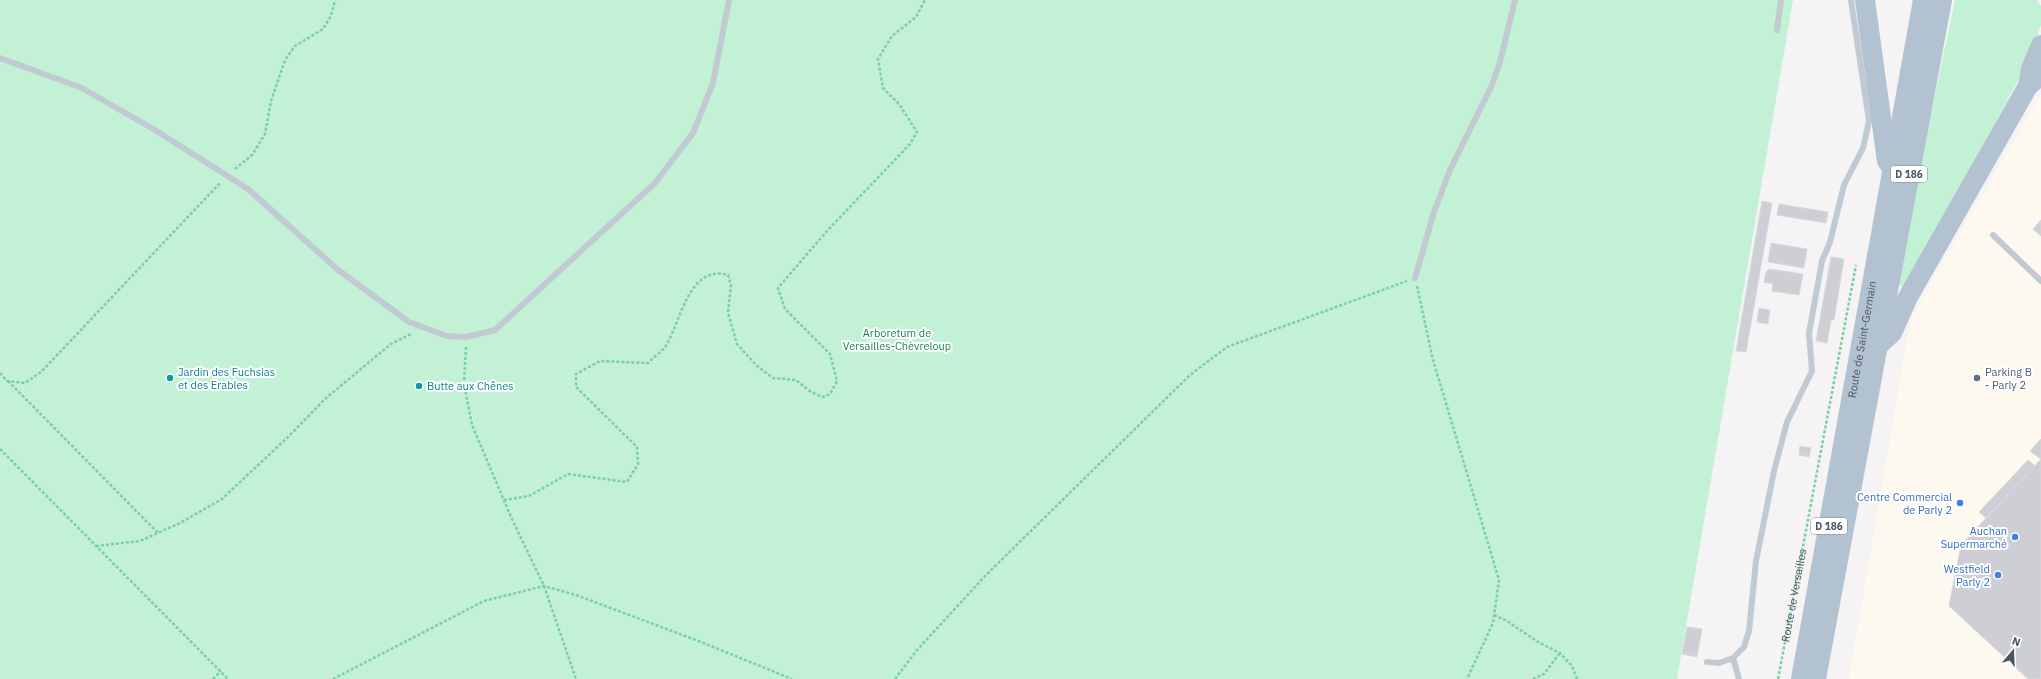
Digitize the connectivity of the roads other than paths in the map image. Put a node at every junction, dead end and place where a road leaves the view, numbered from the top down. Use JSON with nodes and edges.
{"nodes":[{"id":1,"x":729,"y":0,"type":"edge"},
{"id":2,"x":1515,"y":0,"type":"edge"},
{"id":3,"x":1781,"y":0,"type":"edge"},
{"id":4,"x":1852,"y":0,"type":"edge"},
{"id":5,"x":1865,"y":0,"type":"edge"},
{"id":6,"x":1924,"y":0,"type":"edge"},
{"id":7,"x":1942,"y":0,"type":"edge"},
{"id":8,"x":1777,"y":30,"type":"dead end"},
{"id":9,"x":2041,"y":45,"type":"edge"},
{"id":10,"x":0,"y":58,"type":"edge"},
{"id":11,"x":1869,"y":67,"type":"junction"},
{"id":12,"x":2034,"y":81,"type":"edge"},
{"id":13,"x":1894,"y":170,"type":"junction"},
{"id":14,"x":1993,"y":235,"type":"dead end"},
{"id":15,"x":1415,"y":278,"type":"road end"},
{"id":16,"x":2041,"y":281,"type":"edge"},
{"id":17,"x":1877,"y":348,"type":"junction"},
{"id":18,"x":1733,"y":658,"type":"junction"},
{"id":19,"x":1707,"y":662,"type":"dead end"},
{"id":20,"x":1739,"y":679,"type":"edge"},
{"id":21,"x":1801,"y":679,"type":"edge"},
{"id":22,"x":1816,"y":679,"type":"edge"}],
"edges":[{"from":1,"to":10,"type":"lane"},
{"from":2,"to":15,"type":"lane"},
{"from":3,"to":8,"type":"lane"},
{"from":4,"to":11,"type":"lane"},
{"from":5,"to":11,"type":"main road"},
{"from":6,"to":13,"type":"main road","name":"Route de Saint-Germain","number":"D 186"},
{"from":7,"to":17,"type":"main road","name":"Route de Saint-Germain","number":"D 186"},
{"from":9,"to":12,"type":"main road"},
{"from":11,"to":13,"type":"main road"},
{"from":11,"to":18,"type":"lane"},
{"from":12,"to":17,"type":"main road"},
{"from":13,"to":21,"type":"main road","name":"Route de Saint-Germain","number":"D 186"},
{"from":14,"to":16,"type":"lane"},
{"from":17,"to":22,"type":"main road","name":"Route de Saint-Germain","number":"D 186"},
{"from":18,"to":19,"type":"lane"},
{"from":18,"to":20,"type":"lane"}]}
